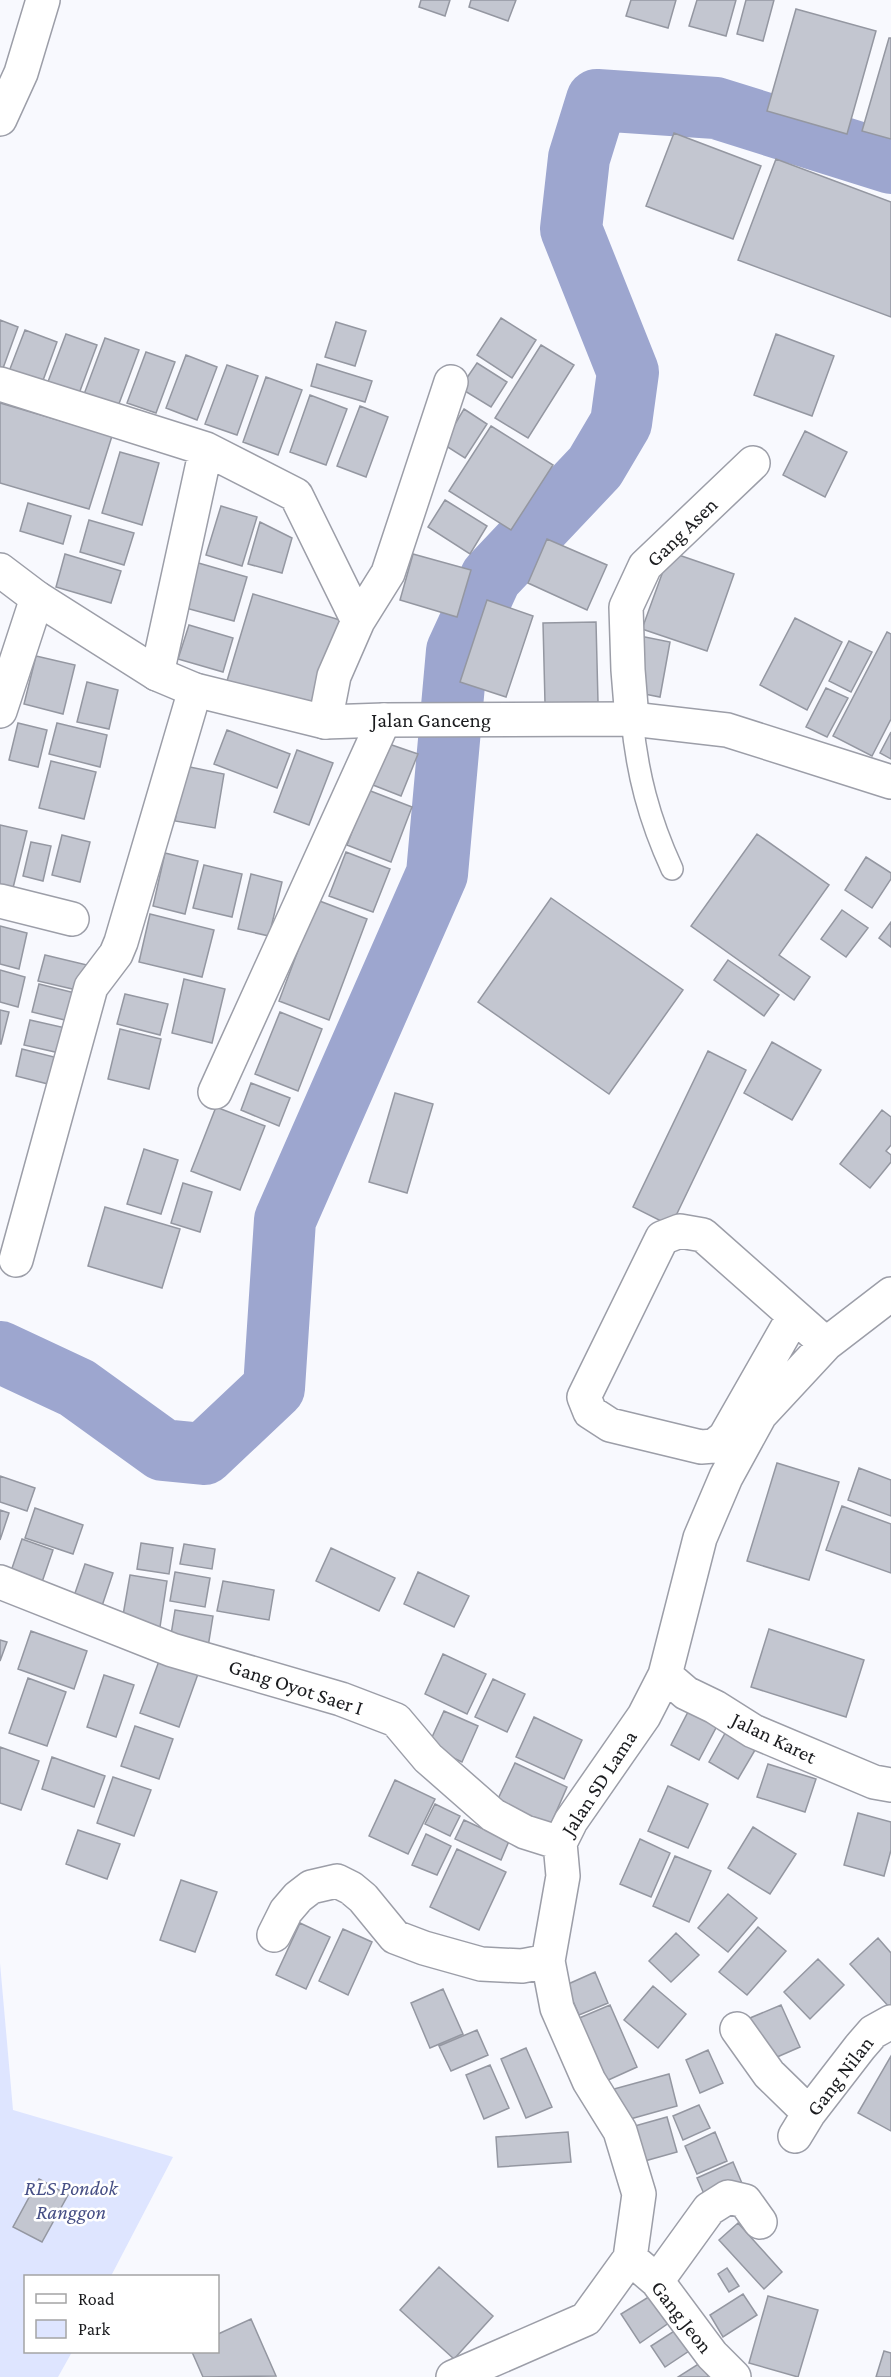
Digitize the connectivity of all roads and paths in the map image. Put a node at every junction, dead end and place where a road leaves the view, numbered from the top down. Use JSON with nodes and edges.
{"nodes":[{"id":1,"x":43,"y":0,"type":"edge"},
{"id":2,"x":11,"y":69,"type":"edge"},
{"id":3,"x":0,"y":118,"type":"edge"},
{"id":4,"x":451,"y":382,"type":"dead end"},
{"id":5,"x":0,"y":384,"type":"edge"},
{"id":6,"x":206,"y":449,"type":"junction"},
{"id":7,"x":753,"y":463,"type":"dead end"},
{"id":8,"x":0,"y":570,"type":"edge"},
{"id":9,"x":36,"y":598,"type":"junction"},
{"id":10,"x":358,"y":621,"type":"junction"},
{"id":11,"x":157,"y":674,"type":"junction"},
{"id":12,"x":195,"y":690,"type":"junction"},
{"id":13,"x":0,"y":711,"type":"edge"},
{"id":14,"x":632,"y":718,"type":"junction"},
{"id":15,"x":384,"y":720,"type":"junction"},
{"id":16,"x":325,"y":722,"type":"junction"},
{"id":17,"x":891,"y":782,"type":"edge"},
{"id":18,"x":672,"y":869,"type":"dead end"},
{"id":19,"x":0,"y":901,"type":"edge"},
{"id":20,"x":72,"y":919,"type":"dead end"},
{"id":21,"x":215,"y":1092,"type":"dead end"},
{"id":22,"x":16,"y":1260,"type":"dead end"},
{"id":23,"x":891,"y":1294,"type":"edge"},
{"id":24,"x":794,"y":1316,"type":"junction"},
{"id":25,"x":825,"y":1344,"type":"junction"},
{"id":26,"x":0,"y":1582,"type":"edge"},
{"id":27,"x":665,"y":1675,"type":"junction"},
{"id":28,"x":891,"y":1785,"type":"edge"},
{"id":29,"x":560,"y":1843,"type":"junction"},
{"id":30,"x":274,"y":1935,"type":"dead end"},
{"id":31,"x":548,"y":1961,"type":"junction"},
{"id":32,"x":891,"y":2022,"type":"edge"},
{"id":33,"x":737,"y":2029,"type":"dead end"},
{"id":34,"x":760,"y":2222,"type":"dead end"},
{"id":35,"x":630,"y":2258,"type":"junction"},
{"id":36,"x":657,"y":2282,"type":"junction"},
{"id":37,"x":453,"y":2377,"type":"edge"},
{"id":38,"x":734,"y":2377,"type":"edge"}],
"edges":[{"from":1,"to":2,"type":"street"},
{"from":2,"to":3,"type":"street"},
{"from":4,"to":10,"type":"street"},
{"from":5,"to":6,"type":"street"},
{"from":6,"to":10,"type":"street"},
{"from":6,"to":11,"type":"street"},
{"from":7,"to":14,"type":"street","name":"Gang Asen"},
{"from":8,"to":9,"type":"street","name":"Jalan Ganceng"},
{"from":9,"to":11,"type":"street","name":"Jalan Ganceng"},
{"from":9,"to":13,"type":"street"},
{"from":10,"to":16,"type":"street"},
{"from":11,"to":12,"type":"street","name":"Jalan Ganceng"},
{"from":12,"to":16,"type":"street","name":"Jalan Ganceng"},
{"from":12,"to":22,"type":"street"},
{"from":14,"to":15,"type":"street","name":"Jalan Ganceng"},
{"from":14,"to":17,"type":"street","name":"Jalan Ganceng"},
{"from":14,"to":18,"type":"lane"},
{"from":15,"to":16,"type":"street","name":"Jalan Ganceng"},
{"from":15,"to":21,"type":"street"},
{"from":19,"to":20,"type":"street"},
{"from":23,"to":25,"type":"street","name":"Jalan SD Lama"},
{"from":24,"to":24,"type":"street"},
{"from":24,"to":25,"type":"street"},
{"from":25,"to":27,"type":"street","name":"Jalan SD Lama"},
{"from":26,"to":29,"type":"street","name":"Gang Oyot Saer I"},
{"from":27,"to":28,"type":"street","name":"Jalan Karet"},
{"from":27,"to":29,"type":"street","name":"Jalan SD Lama"},
{"from":29,"to":31,"type":"street","name":"Jalan SD Lama"},
{"from":30,"to":31,"type":"street"},
{"from":31,"to":35,"type":"street","name":"Jalan SD Lama"},
{"from":32,"to":33,"type":"street","name":"Gang Nilan"},
{"from":34,"to":36,"type":"street"},
{"from":35,"to":36,"type":"street","name":"Gang Jeon"},
{"from":35,"to":37,"type":"street","name":"Jalan SD Lama"},
{"from":36,"to":38,"type":"street","name":"Gang Jeon"}]}
